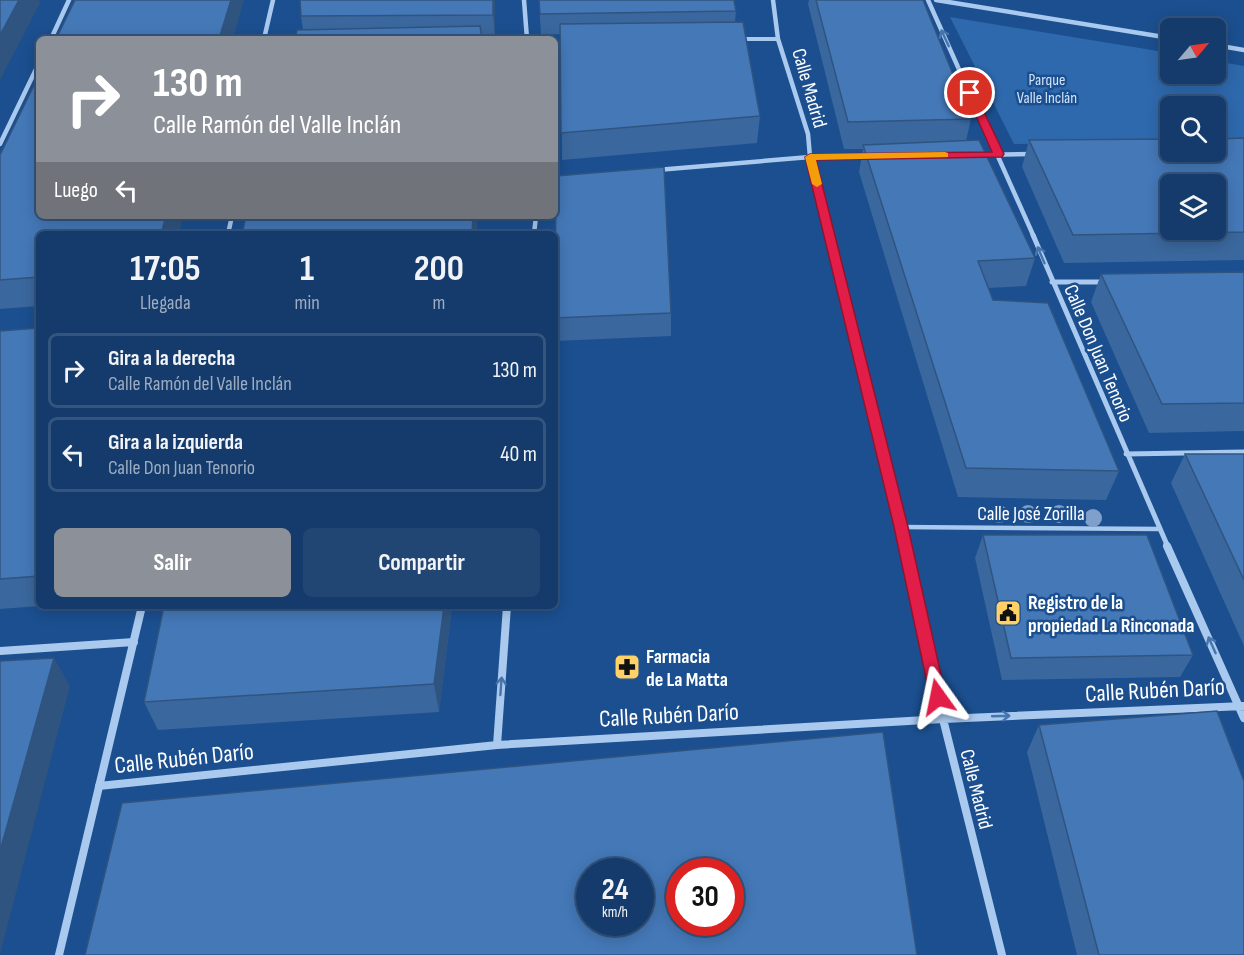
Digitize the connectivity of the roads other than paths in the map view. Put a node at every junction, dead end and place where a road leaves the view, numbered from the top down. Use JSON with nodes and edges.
{"nodes":[{"id":1,"x":69,"y":0,"type":"edge"},
{"id":2,"x":273,"y":0,"type":"edge"},
{"id":3,"x":524,"y":0,"type":"edge"},
{"id":4,"x":773,"y":0,"type":"edge"},
{"id":5,"x":928,"y":0,"type":"edge"},
{"id":6,"x":936,"y":0,"type":"edge"},
{"id":7,"x":52,"y":36,"type":"edge"},
{"id":8,"x":265,"y":36,"type":"edge"},
{"id":9,"x":527,"y":36,"type":"edge"},
{"id":10,"x":1160,"y":36,"type":"edge"},
{"id":11,"x":738,"y":39,"type":"edge"},
{"id":12,"x":778,"y":39,"type":"junction"},
{"id":13,"x":1226,"y":47,"type":"edge"},
{"id":14,"x":1244,"y":50,"type":"edge"},
{"id":15,"x":36,"y":69,"type":"edge"},
{"id":16,"x":0,"y":144,"type":"edge"},
{"id":17,"x":999,"y":154,"type":"junction"},
{"id":18,"x":1044,"y":154,"type":"edge"},
{"id":19,"x":975,"y":155,"type":"edge"},
{"id":20,"x":870,"y":156,"type":"edge"},
{"id":21,"x":810,"y":157,"type":"junction"},
{"id":22,"x":649,"y":171,"type":"edge"},
{"id":23,"x":1052,"y":282,"type":"junction"},
{"id":24,"x":1114,"y":282,"type":"edge"},
{"id":25,"x":1244,"y":452,"type":"edge"},
{"id":26,"x":1126,"y":454,"type":"junction"},
{"id":27,"x":901,"y":527,"type":"junction"},
{"id":28,"x":1160,"y":529,"type":"junction"},
{"id":29,"x":141,"y":609,"type":"edge"},
{"id":30,"x":507,"y":609,"type":"edge"},
{"id":31,"x":134,"y":642,"type":"junction"},
{"id":32,"x":0,"y":651,"type":"edge"},
{"id":33,"x":1241,"y":706,"type":"edge"},
{"id":34,"x":943,"y":718,"type":"junction"},
{"id":35,"x":1244,"y":718,"type":"edge"},
{"id":36,"x":497,"y":745,"type":"junction"},
{"id":37,"x":99,"y":786,"type":"junction"},
{"id":38,"x":59,"y":955,"type":"edge"},
{"id":39,"x":1002,"y":955,"type":"edge"}],
"edges":[{"from":1,"to":7,"type":"street"},
{"from":2,"to":8,"type":"street"},
{"from":3,"to":9,"type":"street"},
{"from":4,"to":12,"type":"street","name":"Calle Madrid"},
{"from":17,"to":5,"type":"street","name":"Calle Don Juan Tenorio","one_way":true},
{"from":6,"to":10,"type":"street"},
{"from":11,"to":12,"type":"street"},
{"from":12,"to":21,"type":"street","name":"Calle Madrid"},
{"from":13,"to":14,"type":"street"},
{"from":15,"to":16,"type":"street"},
{"from":17,"to":18,"type":"street"},
{"from":17,"to":19,"type":"street"},
{"from":23,"to":17,"type":"street","name":"Calle Don Juan Tenorio","one_way":true},
{"from":20,"to":21,"type":"street"},
{"from":21,"to":22,"type":"street"},
{"from":21,"to":27,"type":"street","name":"Calle Madrid"},
{"from":23,"to":24,"type":"street"},
{"from":23,"to":26,"type":"street","name":"Calle Don Juan Tenorio"},
{"from":25,"to":26,"type":"street"},
{"from":26,"to":28,"type":"street","name":"Calle Don Juan Tenorio"},
{"from":27,"to":28,"type":"street","name":"Calle José Zorilla"},
{"from":27,"to":34,"type":"street","name":"Calle Madrid"},
{"from":33,"to":28,"type":"street","name":"Calle Don Juan Tenorio","one_way":true},
{"from":29,"to":31,"type":"street"},
{"from":36,"to":30,"type":"street","one_way":true},
{"from":31,"to":32,"type":"street"},
{"from":31,"to":37,"type":"street"},
{"from":34,"to":33,"type":"street","name":"Calle Rubén Darío","one_way":true},
{"from":33,"to":35,"type":"street","name":"Calle Don Juan Tenorio"},
{"from":34,"to":36,"type":"street","name":"Calle Rubén Darío"},
{"from":34,"to":39,"type":"street","name":"Calle Madrid"},
{"from":36,"to":37,"type":"street","name":"Calle Rubén Darío"},
{"from":37,"to":38,"type":"street"}]}
